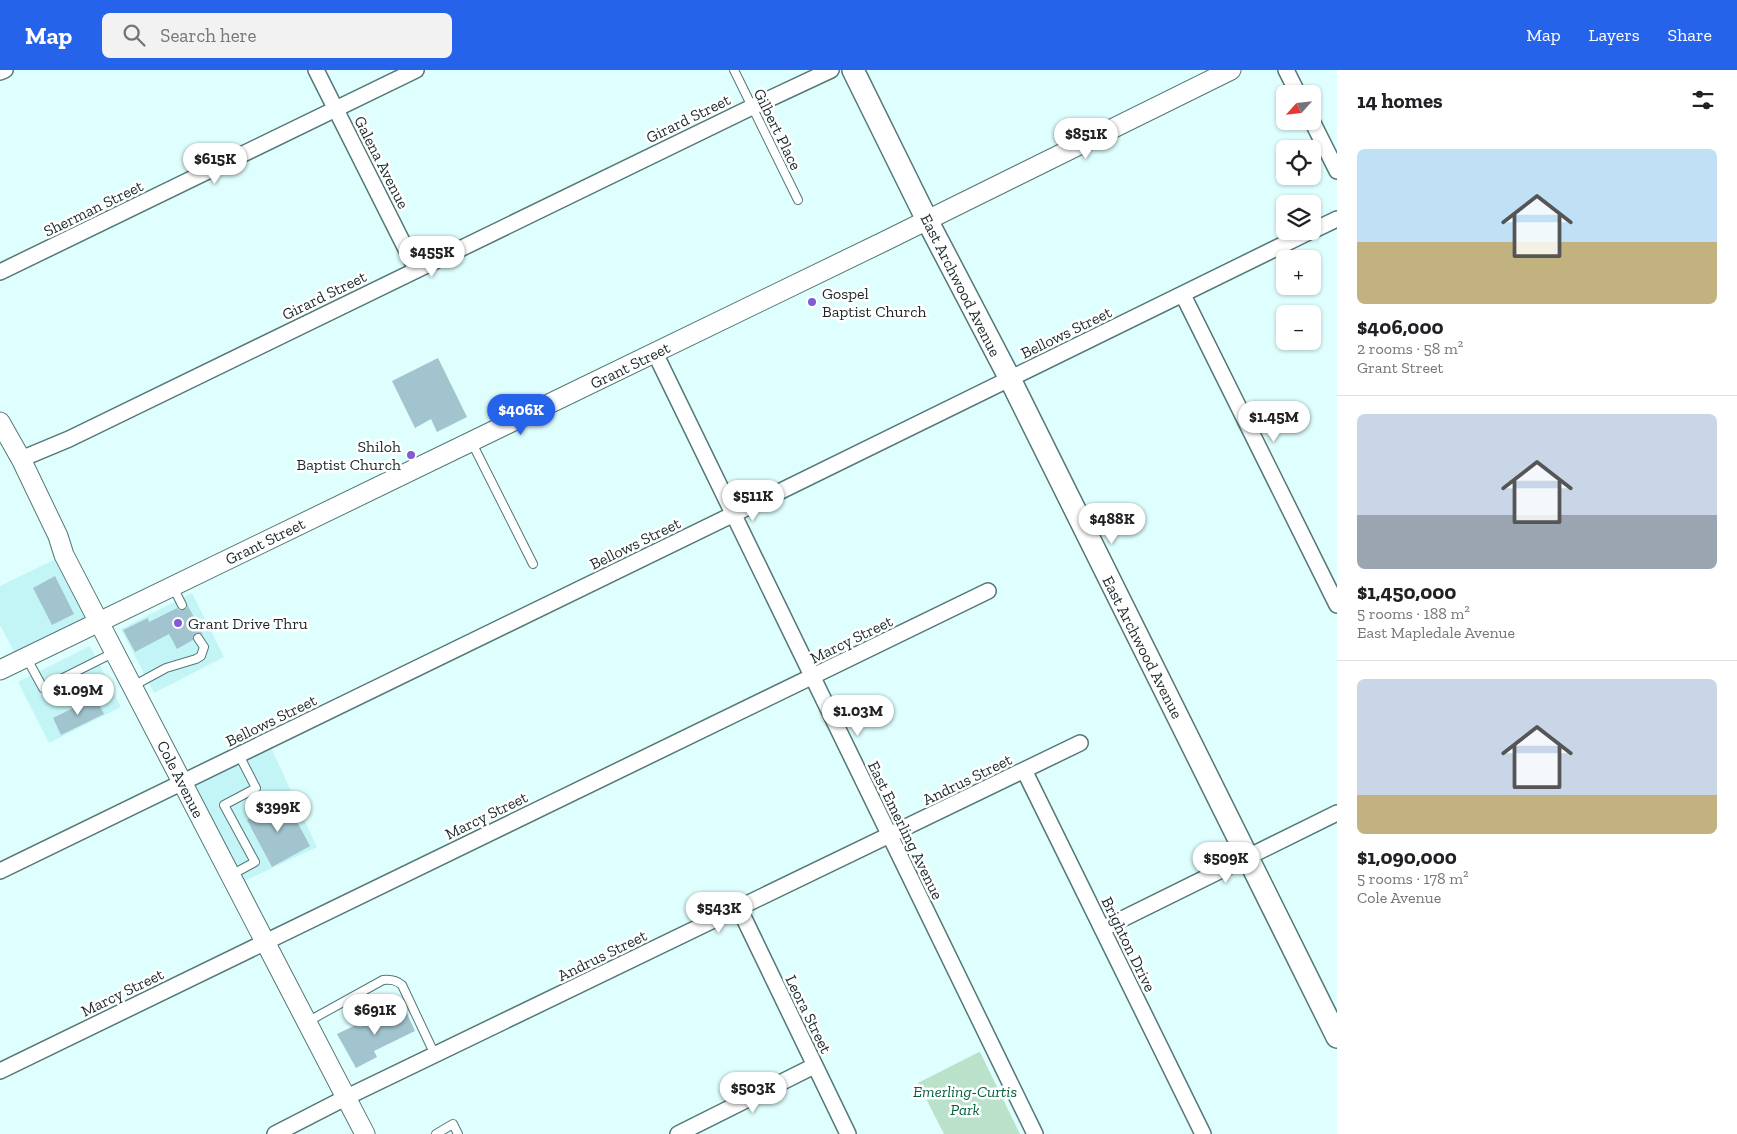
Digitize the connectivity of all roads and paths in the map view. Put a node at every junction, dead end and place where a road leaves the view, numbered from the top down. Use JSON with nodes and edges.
{"nodes":[{"id":1,"x":5,"y":70,"type":"edge"},
{"id":2,"x":316,"y":70,"type":"edge"},
{"id":3,"x":416,"y":70,"type":"edge"},
{"id":4,"x":734,"y":70,"type":"edge"},
{"id":5,"x":831,"y":70,"type":"edge"},
{"id":6,"x":853,"y":70,"type":"edge"},
{"id":7,"x":1231,"y":70,"type":"edge"},
{"id":8,"x":1286,"y":70,"type":"edge"},
{"id":9,"x":0,"y":72,"type":"edge"},
{"id":10,"x":1294,"y":85,"type":"edge"},
{"id":11,"x":752,"y":107,"type":"junction"},
{"id":12,"x":336,"y":109,"type":"junction"},
{"id":13,"x":1316,"y":130,"type":"edge"},
{"id":14,"x":1337,"y":171,"type":"edge"},
{"id":15,"x":798,"y":200,"type":"dead end"},
{"id":16,"x":1337,"y":218,"type":"edge"},
{"id":17,"x":927,"y":220,"type":"junction"},
{"id":18,"x":1321,"y":226,"type":"edge"},
{"id":19,"x":1294,"y":240,"type":"edge"},
{"id":20,"x":416,"y":269,"type":"junction"},
{"id":21,"x":0,"y":272,"type":"edge"},
{"id":22,"x":1183,"y":295,"type":"junction"},
{"id":23,"x":654,"y":352,"type":"junction"},
{"id":24,"x":1010,"y":379,"type":"junction"},
{"id":25,"x":0,"y":422,"type":"edge"},
{"id":26,"x":471,"y":442,"type":"junction"},
{"id":27,"x":21,"y":460,"type":"junction"},
{"id":28,"x":734,"y":514,"type":"junction"},
{"id":29,"x":533,"y":564,"type":"dead end"},
{"id":30,"x":172,"y":586,"type":"junction"},
{"id":31,"x":988,"y":591,"type":"dead end"},
{"id":32,"x":182,"y":605,"type":"dead end"},
{"id":33,"x":1337,"y":605,"type":"edge"},
{"id":34,"x":99,"y":622,"type":"junction"},
{"id":35,"x":198,"y":638,"type":"dead end"},
{"id":36,"x":115,"y":652,"type":"junction"},
{"id":37,"x":26,"y":657,"type":"junction"},
{"id":38,"x":0,"y":670,"type":"edge"},
{"id":39,"x":812,"y":677,"type":"junction"},
{"id":40,"x":133,"y":686,"type":"junction"},
{"id":41,"x":1080,"y":743,"type":"dead end"},
{"id":42,"x":239,"y":755,"type":"junction"},
{"id":43,"x":1024,"y":770,"type":"junction"},
{"id":44,"x":181,"y":782,"type":"junction"},
{"id":45,"x":1337,"y":813,"type":"edge"},
{"id":46,"x":889,"y":836,"type":"junction"},
{"id":47,"x":1248,"y":857,"type":"junction"},
{"id":48,"x":0,"y":871,"type":"edge"},
{"id":49,"x":231,"y":875,"type":"junction"},
{"id":50,"x":739,"y":908,"type":"junction"},
{"id":51,"x":1102,"y":929,"type":"junction"},
{"id":52,"x":265,"y":941,"type":"junction"},
{"id":53,"x":307,"y":1022,"type":"junction"},
{"id":54,"x":1337,"y":1037,"type":"edge"},
{"id":55,"x":434,"y":1055,"type":"junction"},
{"id":56,"x":814,"y":1066,"type":"junction"},
{"id":57,"x":0,"y":1071,"type":"edge"},
{"id":58,"x":345,"y":1098,"type":"junction"},
{"id":59,"x":275,"y":1134,"type":"edge"},
{"id":60,"x":364,"y":1134,"type":"edge"},
{"id":61,"x":436,"y":1134,"type":"edge"},
{"id":62,"x":458,"y":1134,"type":"edge"},
{"id":63,"x":678,"y":1134,"type":"edge"},
{"id":64,"x":848,"y":1134,"type":"edge"},
{"id":65,"x":1035,"y":1134,"type":"edge"},
{"id":66,"x":1203,"y":1134,"type":"edge"}],
"edges":[{"from":1,"to":9,"type":"street"},
{"from":2,"to":12,"type":"street","name":"Galena Avenue"},
{"from":3,"to":12,"type":"street","name":"Sherman Street"},
{"from":4,"to":11,"type":"lane","name":"Gilbert Place"},
{"from":5,"to":11,"type":"street","name":"Girard Street"},
{"from":6,"to":17,"type":"main road","name":"East Archwood Avenue"},
{"from":7,"to":17,"type":"street","name":"Grant Street"},
{"from":8,"to":10,"type":"street"},
{"from":11,"to":15,"type":"lane","name":"Gilbert Place"},
{"from":11,"to":20,"type":"street","name":"Girard Street"},
{"from":12,"to":20,"type":"street","name":"Galena Avenue"},
{"from":12,"to":21,"type":"street","name":"Sherman Street"},
{"from":13,"to":14,"type":"street"},
{"from":16,"to":18,"type":"street","name":"Bellows Street"},
{"from":17,"to":23,"type":"street","name":"Grant Street"},
{"from":17,"to":24,"type":"main road","name":"East Archwood Avenue"},
{"from":19,"to":22,"type":"street","name":"Bellows Street"},
{"from":20,"to":27,"type":"street","name":"Girard Street"},
{"from":22,"to":24,"type":"street","name":"Bellows Street"},
{"from":22,"to":33,"type":"street"},
{"from":23,"to":26,"type":"street","name":"Grant Street"},
{"from":23,"to":28,"type":"street","name":"East Emerling Avenue"},
{"from":24,"to":28,"type":"street","name":"Bellows Street"},
{"from":24,"to":47,"type":"main road","name":"East Archwood Avenue"},
{"from":25,"to":27,"type":"street","name":"Cole Avenue"},
{"from":26,"to":29,"type":"lane"},
{"from":26,"to":30,"type":"street","name":"Grant Street"},
{"from":27,"to":34,"type":"street","name":"Cole Avenue"},
{"from":28,"to":39,"type":"street","name":"East Emerling Avenue"},
{"from":28,"to":42,"type":"street","name":"Bellows Street"},
{"from":30,"to":32,"type":"lane"},
{"from":30,"to":34,"type":"street","name":"Grant Street"},
{"from":31,"to":39,"type":"street","name":"Marcy Street"},
{"from":34,"to":36,"type":"street","name":"Cole Avenue"},
{"from":34,"to":37,"type":"street","name":"Grant Street"},
{"from":35,"to":40,"type":"lane"},
{"from":36,"to":37,"type":"lane"},
{"from":36,"to":40,"type":"street","name":"Cole Avenue"},
{"from":37,"to":38,"type":"street","name":"Grant Street"},
{"from":39,"to":46,"type":"street","name":"East Emerling Avenue"},
{"from":39,"to":52,"type":"street","name":"Marcy Street"},
{"from":40,"to":44,"type":"street","name":"Cole Avenue"},
{"from":41,"to":43,"type":"street","name":"Andrus Street"},
{"from":42,"to":44,"type":"street","name":"Bellows Street"},
{"from":42,"to":49,"type":"lane"},
{"from":43,"to":46,"type":"street","name":"Andrus Street"},
{"from":43,"to":51,"type":"street","name":"Brighton Drive"},
{"from":44,"to":48,"type":"street","name":"Bellows Street"},
{"from":44,"to":49,"type":"street","name":"Cole Avenue"},
{"from":45,"to":47,"type":"street"},
{"from":46,"to":50,"type":"street","name":"Andrus Street"},
{"from":46,"to":65,"type":"street","name":"East Emerling Avenue"},
{"from":47,"to":51,"type":"street"},
{"from":47,"to":54,"type":"main road","name":"East Archwood Avenue"},
{"from":49,"to":52,"type":"street","name":"Cole Avenue"},
{"from":50,"to":55,"type":"street","name":"Andrus Street"},
{"from":50,"to":56,"type":"street","name":"Leora Street"},
{"from":51,"to":66,"type":"street","name":"Brighton Drive"},
{"from":52,"to":53,"type":"street","name":"Cole Avenue"},
{"from":52,"to":57,"type":"street","name":"Marcy Street"},
{"from":53,"to":55,"type":"lane"},
{"from":53,"to":58,"type":"street","name":"Cole Avenue"},
{"from":55,"to":58,"type":"street","name":"Andrus Street"},
{"from":56,"to":63,"type":"street"},
{"from":56,"to":64,"type":"street","name":"Leora Street"},
{"from":58,"to":59,"type":"street","name":"Andrus Street"},
{"from":58,"to":60,"type":"street","name":"Cole Avenue"},
{"from":61,"to":62,"type":"lane"}]}
